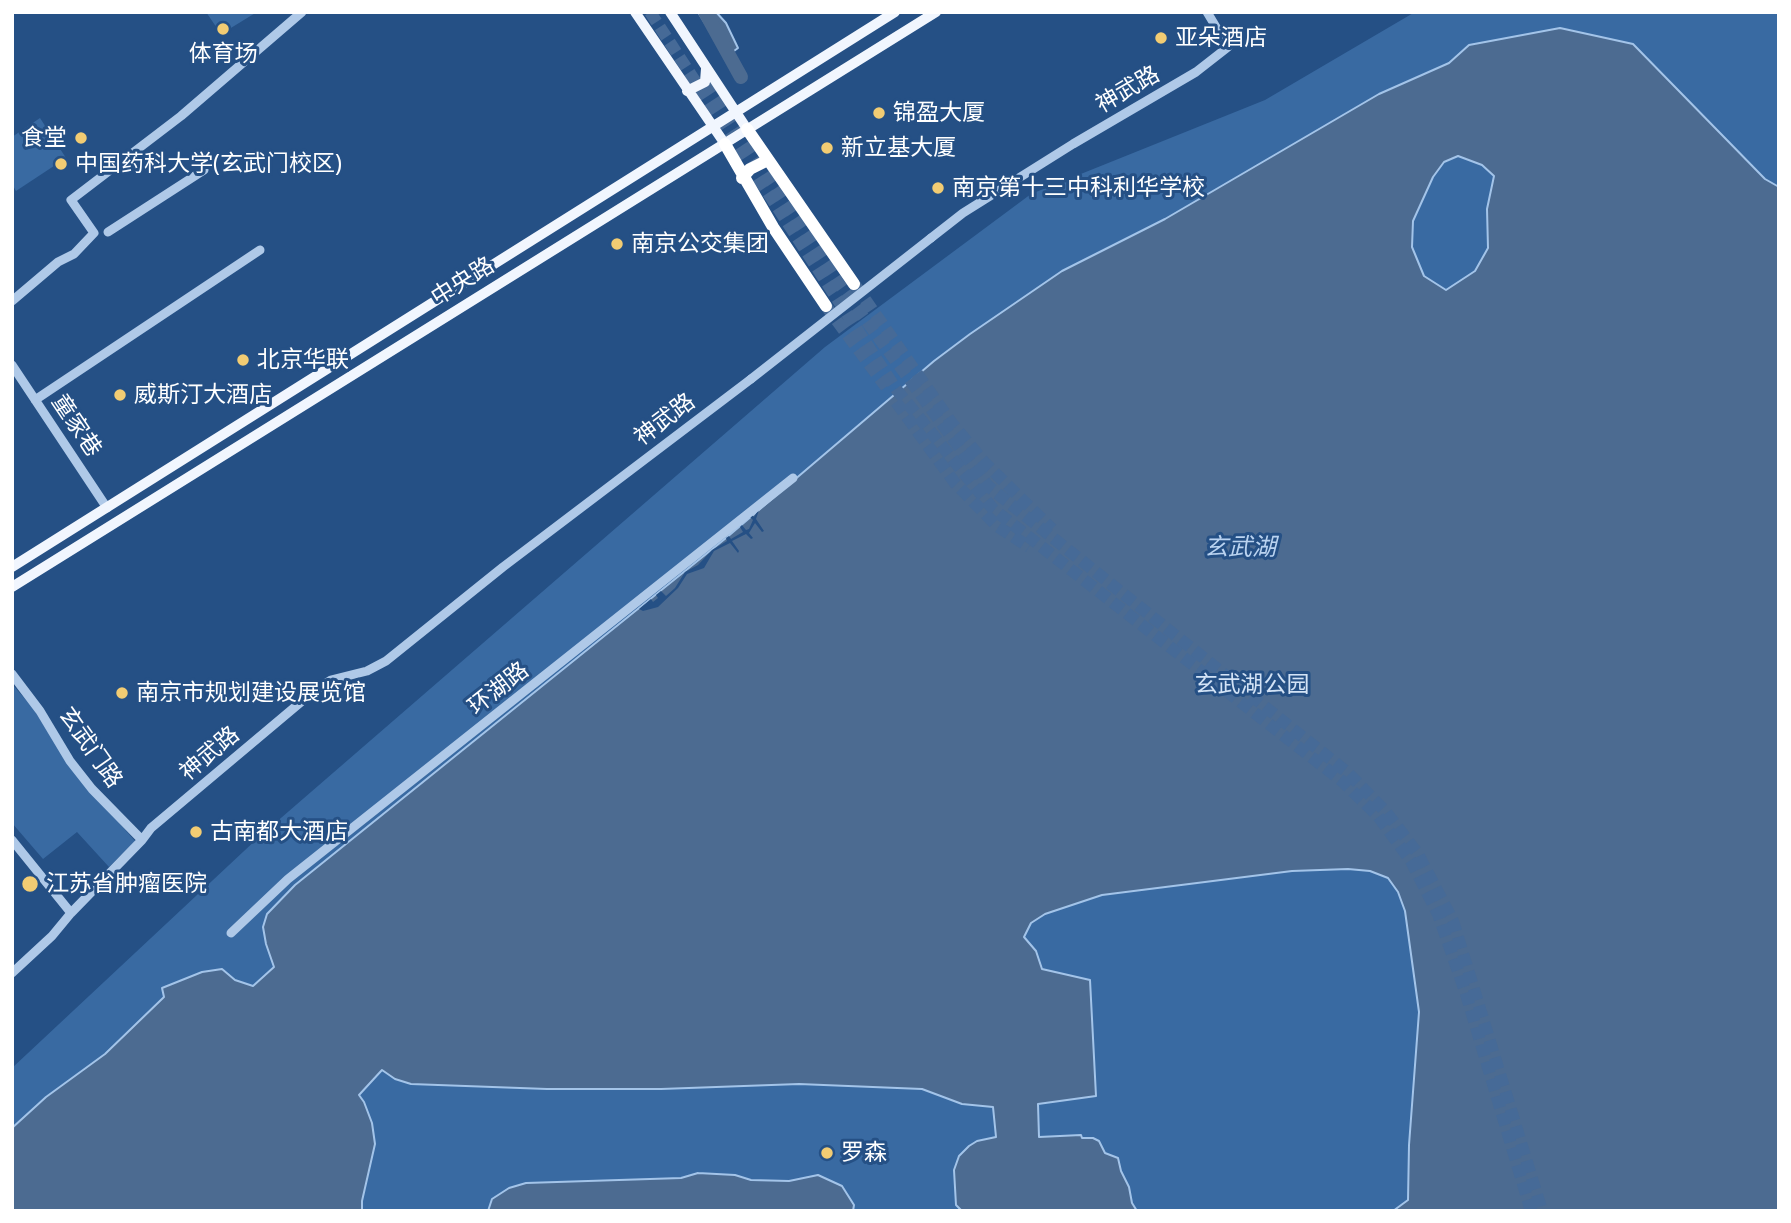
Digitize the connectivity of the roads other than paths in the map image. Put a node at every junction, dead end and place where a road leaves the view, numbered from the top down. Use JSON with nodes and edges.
{"nodes":[{"id":1,"x":302,"y":12,"type":"edge"},
{"id":2,"x":635,"y":12,"type":"edge"},
{"id":3,"x":670,"y":12,"type":"edge"},
{"id":4,"x":895,"y":12,"type":"edge"},
{"id":5,"x":936,"y":12,"type":"edge"},
{"id":6,"x":1207,"y":12,"type":"edge"},
{"id":7,"x":706,"y":69,"type":"junction"},
{"id":8,"x":687,"y":91,"type":"junction"},
{"id":9,"x":735,"y":111,"type":"junction"},
{"id":10,"x":713,"y":127,"type":"junction"},
{"id":11,"x":747,"y":129,"type":"junction"},
{"id":12,"x":725,"y":144,"type":"junction"},
{"id":13,"x":768,"y":160,"type":"junction"},
{"id":14,"x":204,"y":170,"type":"dead end"},
{"id":15,"x":743,"y":178,"type":"junction"},
{"id":16,"x":108,"y":232,"type":"dead end"},
{"id":17,"x":260,"y":250,"type":"dead end"},
{"id":18,"x":854,"y":284,"type":"tunnel mouth"},
{"id":19,"x":12,"y":300,"type":"edge"},
{"id":20,"x":826,"y":306,"type":"tunnel mouth"},
{"id":21,"x":12,"y":365,"type":"edge"},
{"id":22,"x":35,"y":400,"type":"junction"},
{"id":23,"x":793,"y":478,"type":"dead end"},
{"id":24,"x":107,"y":508,"type":"junction"},
{"id":25,"x":12,"y":567,"type":"edge"},
{"id":26,"x":12,"y":587,"type":"edge"},
{"id":27,"x":12,"y":674,"type":"edge"},
{"id":28,"x":12,"y":840,"type":"edge"},
{"id":29,"x":142,"y":841,"type":"junction"},
{"id":30,"x":71,"y":914,"type":"junction"},
{"id":31,"x":231,"y":933,"type":"dead end"},
{"id":32,"x":12,"y":972,"type":"edge"}],
"edges":[{"from":1,"to":19,"type":"street"},
{"from":2,"to":8,"type":"main road"},
{"from":3,"to":7,"type":"main road"},
{"from":4,"to":9,"type":"main road","name":"中央路"},
{"from":5,"to":11,"type":"main road","name":"中央路"},
{"from":6,"to":29,"type":"street","name":"神武路","bridge":true},
{"from":7,"to":8,"type":"main road"},
{"from":7,"to":9,"type":"main road"},
{"from":8,"to":10,"type":"main road"},
{"from":9,"to":10,"type":"main road","name":"中央路"},
{"from":9,"to":11,"type":"main road"},
{"from":10,"to":12,"type":"main road"},
{"from":10,"to":24,"type":"main road","name":"中央路"},
{"from":11,"to":12,"type":"main road","name":"中央路"},
{"from":11,"to":13,"type":"highway"},
{"from":12,"to":15,"type":"highway"},
{"from":12,"to":26,"type":"main road","name":"中央路"},
{"from":13,"to":15,"type":"highway"},
{"from":13,"to":18,"type":"highway"},
{"from":14,"to":16,"type":"street"},
{"from":15,"to":20,"type":"highway"},
{"from":17,"to":22,"type":"street"},
{"from":21,"to":22,"type":"street","name":"童家巷"},
{"from":22,"to":24,"type":"street","name":"童家巷"},
{"from":23,"to":31,"type":"street","name":"环湖路"},
{"from":24,"to":25,"type":"main road","name":"中央路"},
{"from":27,"to":29,"type":"street","name":"玄武门路"},
{"from":28,"to":30,"type":"street"},
{"from":29,"to":30,"type":"street","name":"神武路"},
{"from":30,"to":32,"type":"street","name":"神武路"}]}
